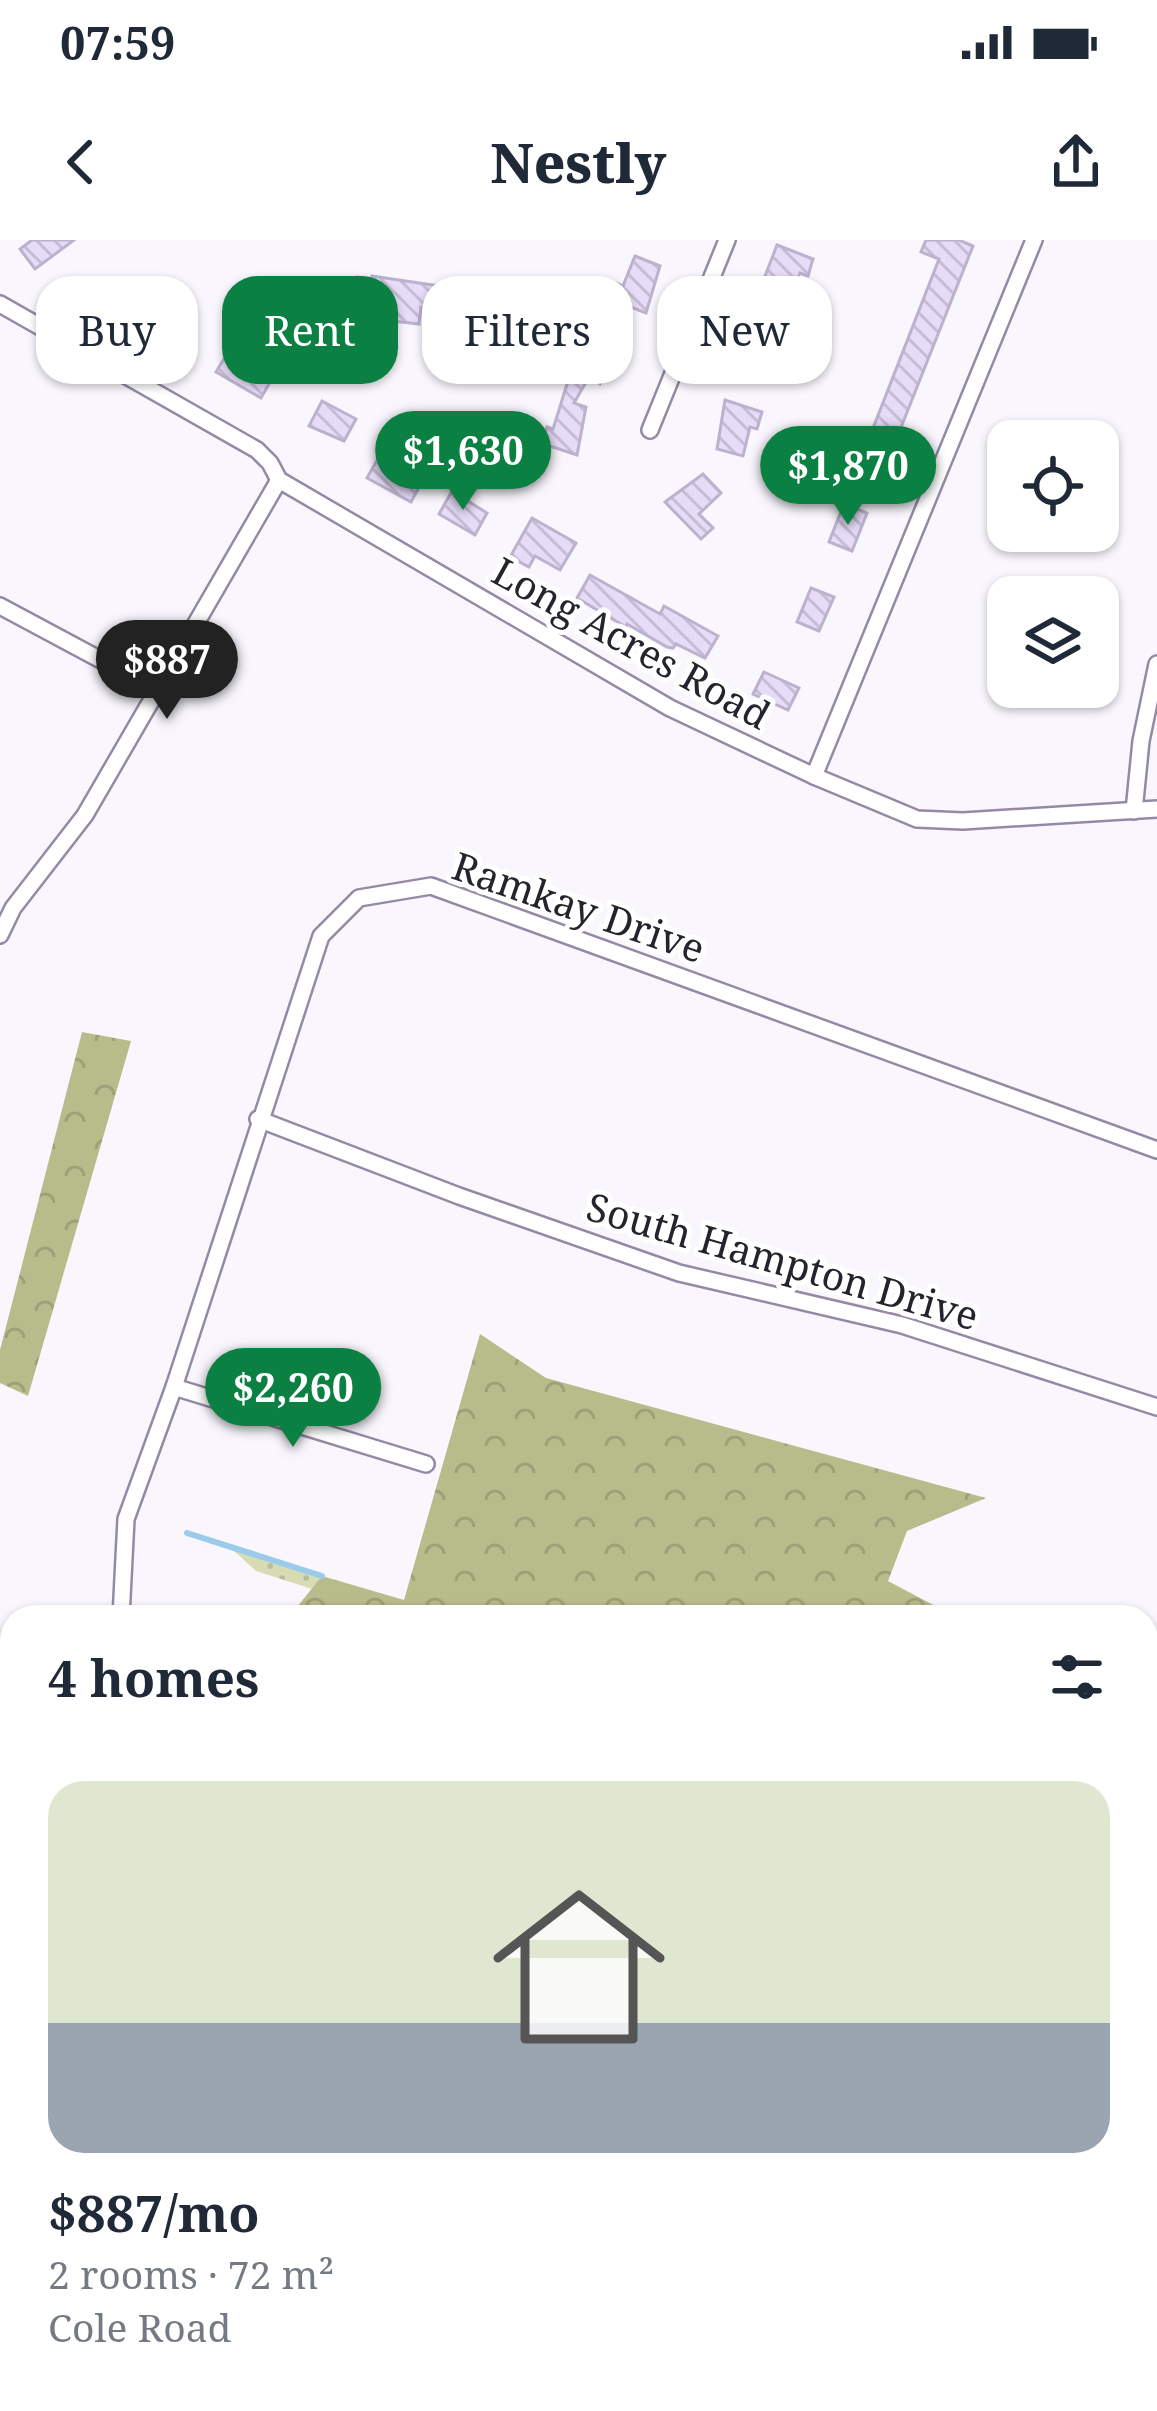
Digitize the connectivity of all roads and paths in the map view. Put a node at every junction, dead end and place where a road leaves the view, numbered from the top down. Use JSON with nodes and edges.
{"nodes":[{"id":1,"x":727,"y":240,"type":"edge"},
{"id":2,"x":1034,"y":240,"type":"edge"},
{"id":3,"x":0,"y":304,"type":"edge"},
{"id":4,"x":650,"y":430,"type":"dead end"},
{"id":5,"x":279,"y":480,"type":"junction"},
{"id":6,"x":0,"y":607,"type":"edge"},
{"id":7,"x":1157,"y":664,"type":"edge"},
{"id":8,"x":157,"y":690,"type":"junction"},
{"id":9,"x":814,"y":776,"type":"junction"},
{"id":10,"x":1157,"y":809,"type":"edge"},
{"id":11,"x":1135,"y":811,"type":"junction"},
{"id":12,"x":0,"y":935,"type":"edge"},
{"id":13,"x":258,"y":1119,"type":"junction"},
{"id":14,"x":1157,"y":1150,"type":"edge"},
{"id":15,"x":174,"y":1387,"type":"junction"},
{"id":16,"x":1157,"y":1407,"type":"edge"},
{"id":17,"x":426,"y":1464,"type":"dead end"},
{"id":18,"x":122,"y":1605,"type":"edge"}],
"edges":[{"from":1,"to":4,"type":"street"},
{"from":2,"to":9,"type":"street"},
{"from":3,"to":5,"type":"street","name":"Long Acres Road"},
{"from":5,"to":8,"type":"street"},
{"from":5,"to":9,"type":"street","name":"Long Acres Road"},
{"from":6,"to":8,"type":"street"},
{"from":7,"to":11,"type":"street"},
{"from":8,"to":12,"type":"street"},
{"from":9,"to":11,"type":"street","name":"Long Acres Road"},
{"from":10,"to":11,"type":"street","name":"Long Acres Road"},
{"from":13,"to":14,"type":"street","name":"Ramkay Drive"},
{"from":13,"to":15,"type":"street","name":"Ramkay Drive"},
{"from":13,"to":16,"type":"street","name":"South Hampton Drive"},
{"from":15,"to":17,"type":"street"},
{"from":15,"to":18,"type":"street","name":"Ramkay Drive"}]}
